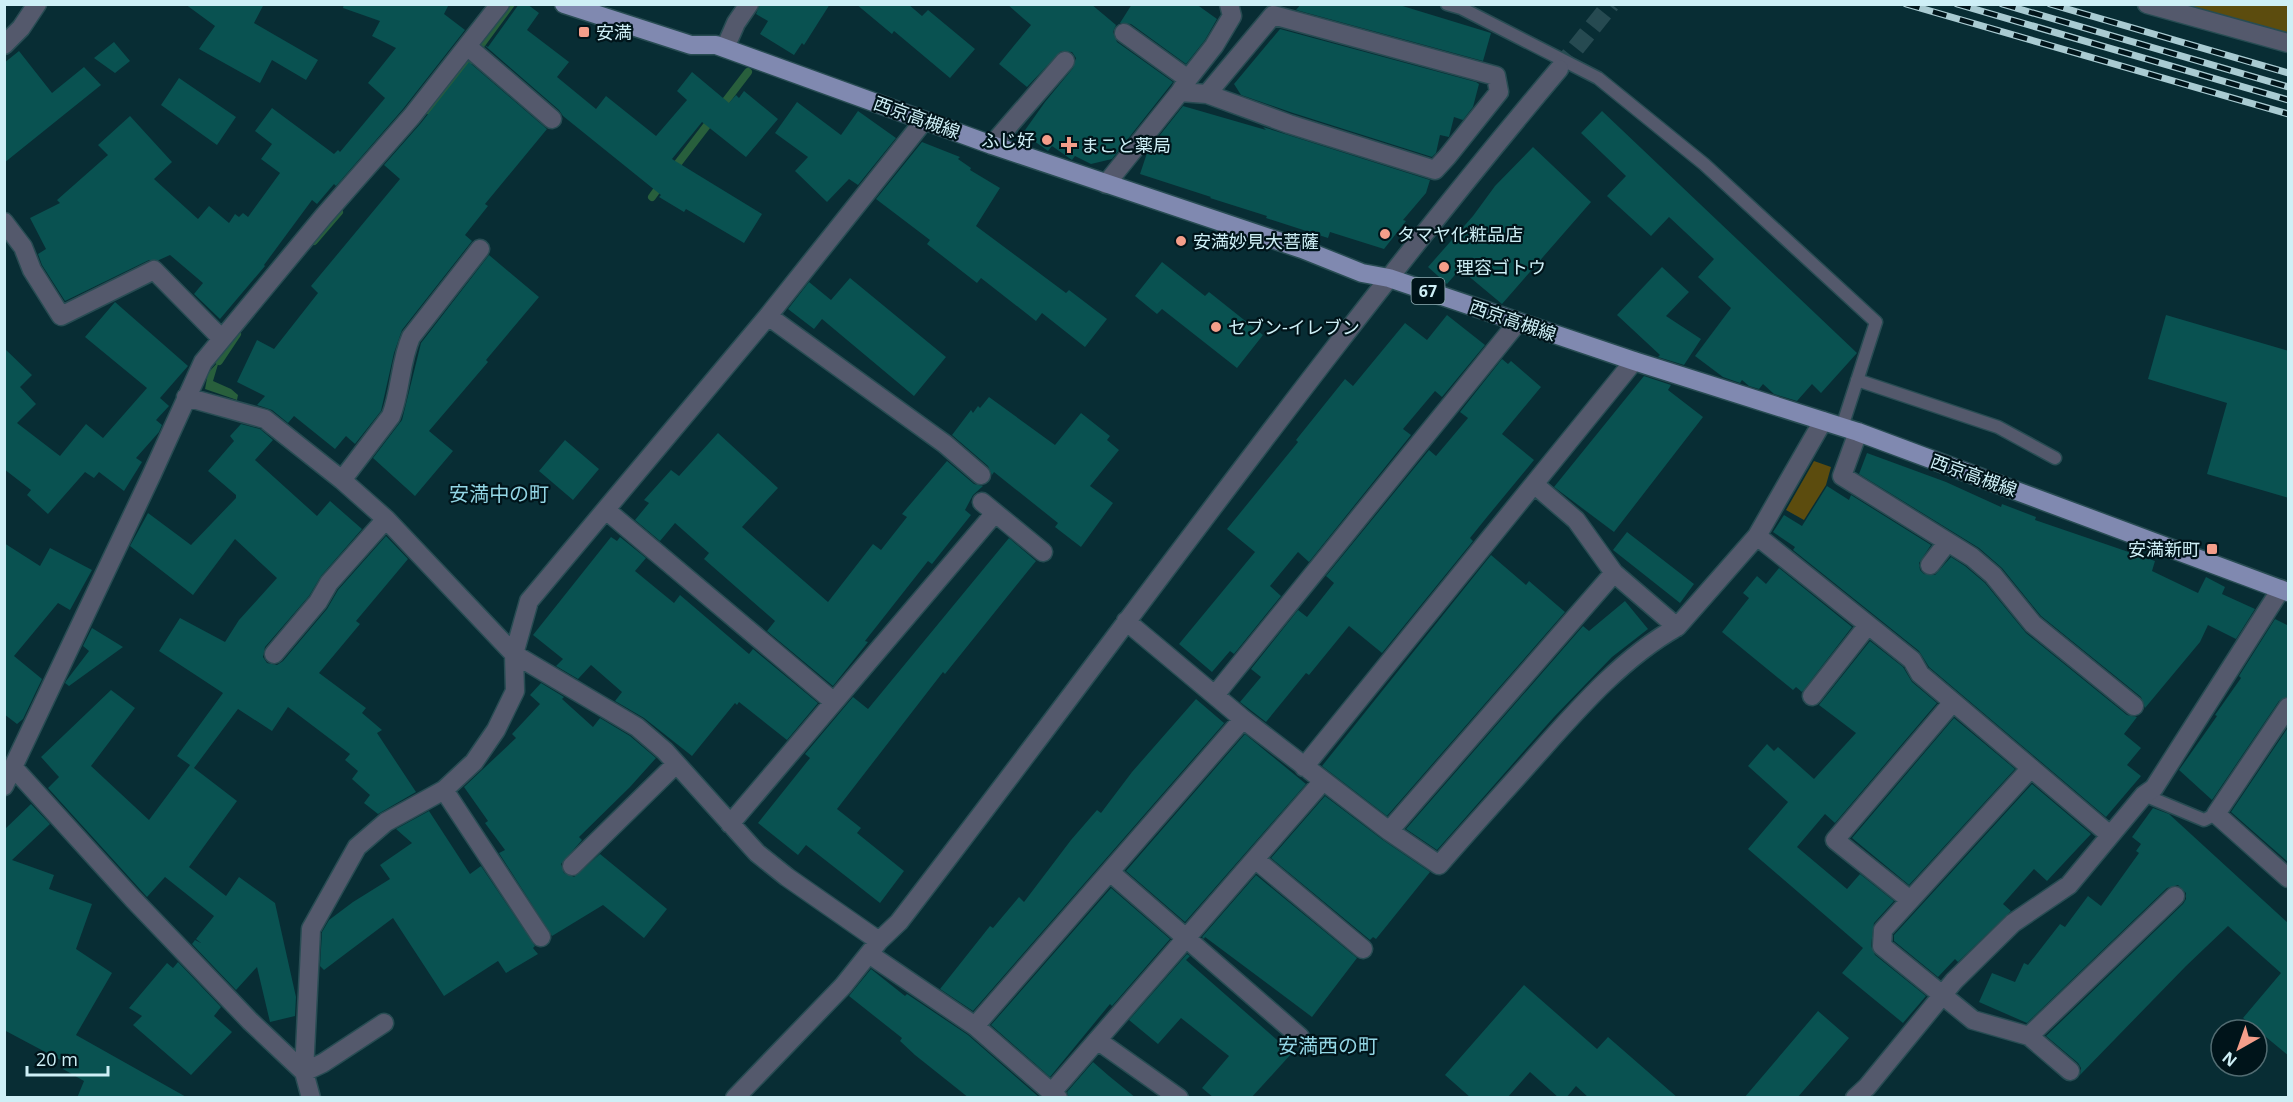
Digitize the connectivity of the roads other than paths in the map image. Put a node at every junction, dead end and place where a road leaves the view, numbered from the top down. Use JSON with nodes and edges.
{"nodes":[{"id":1,"x":37,"y":4,"type":"edge"},
{"id":2,"x":500,"y":4,"type":"edge"},
{"id":3,"x":564,"y":4,"type":"edge"},
{"id":4,"x":749,"y":4,"type":"edge"},
{"id":5,"x":1229,"y":4,"type":"edge"},
{"id":6,"x":1447,"y":4,"type":"edge"},
{"id":7,"x":2147,"y":4,"type":"edge"},
{"id":8,"x":595,"y":9,"type":"edge"},
{"id":9,"x":1124,"y":33,"type":"dead end"},
{"id":10,"x":8,"y":36,"type":"edge"},
{"id":11,"x":2289,"y":43,"type":"edge"},
{"id":12,"x":467,"y":46,"type":"junction"},
{"id":13,"x":725,"y":48,"type":"junction"},
{"id":14,"x":1065,"y":61,"type":"dead end"},
{"id":15,"x":1559,"y":69,"type":"tunnel mouth"},
{"id":16,"x":1184,"y":85,"type":"junction"},
{"id":17,"x":1207,"y":94,"type":"junction"},
{"id":18,"x":552,"y":119,"type":"dead end"},
{"id":19,"x":919,"y":127,"type":"dead end"},
{"id":20,"x":992,"y":145,"type":"junction"},
{"id":21,"x":1106,"y":184,"type":"junction"},
{"id":22,"x":4,"y":222,"type":"edge"},
{"id":23,"x":480,"y":249,"type":"dead end"},
{"id":24,"x":1389,"y":278,"type":"junction"},
{"id":25,"x":768,"y":316,"type":"junction"},
{"id":26,"x":1518,"y":322,"type":"junction"},
{"id":27,"x":221,"y":338,"type":"junction"},
{"id":28,"x":1634,"y":361,"type":"junction"},
{"id":29,"x":1857,"y":380,"type":"junction"},
{"id":30,"x":186,"y":397,"type":"junction"},
{"id":31,"x":1823,"y":421,"type":"junction"},
{"id":32,"x":1850,"y":429,"type":"junction"},
{"id":33,"x":2055,"y":458,"type":"dead end"},
{"id":34,"x":981,"y":475,"type":"dead end"},
{"id":35,"x":342,"y":480,"type":"junction"},
{"id":36,"x":1534,"y":484,"type":"junction"},
{"id":37,"x":606,"y":510,"type":"junction"},
{"id":38,"x":386,"y":519,"type":"junction"},
{"id":39,"x":1757,"y":536,"type":"junction"},
{"id":40,"x":1947,"y":543,"type":"junction"},
{"id":41,"x":1043,"y":552,"type":"dead end"},
{"id":42,"x":1930,"y":565,"type":"dead end"},
{"id":43,"x":1614,"y":573,"type":"junction"},
{"id":44,"x":2285,"y":591,"type":"edge"},
{"id":45,"x":1126,"y":621,"type":"junction"},
{"id":46,"x":1868,"y":625,"type":"junction"},
{"id":47,"x":1677,"y":627,"type":"junction"},
{"id":48,"x":274,"y":654,"type":"dead end"},
{"id":49,"x":514,"y":654,"type":"junction"},
{"id":50,"x":1215,"y":695,"type":"junction"},
{"id":51,"x":1812,"y":696,"type":"dead end"},
{"id":52,"x":834,"y":702,"type":"junction"},
{"id":53,"x":1953,"y":702,"type":"junction"},
{"id":54,"x":2134,"y":706,"type":"dead end"},
{"id":55,"x":2289,"y":707,"type":"edge"},
{"id":56,"x":1243,"y":719,"type":"junction"},
{"id":57,"x":676,"y":764,"type":"junction"},
{"id":58,"x":1304,"y":767,"type":"junction"},
{"id":59,"x":9,"y":768,"type":"edge"},
{"id":60,"x":2031,"y":768,"type":"junction"},
{"id":61,"x":1323,"y":781,"type":"junction"},
{"id":62,"x":4,"y":786,"type":"edge"},
{"id":63,"x":444,"y":790,"type":"junction"},
{"id":64,"x":2144,"y":795,"type":"junction"},
{"id":65,"x":2216,"y":814,"type":"junction"},
{"id":66,"x":730,"y":824,"type":"junction"},
{"id":67,"x":1389,"y":831,"type":"junction"},
{"id":68,"x":2110,"y":835,"type":"junction"},
{"id":69,"x":1255,"y":859,"type":"junction"},
{"id":70,"x":572,"y":866,"type":"dead end"},
{"id":71,"x":1110,"y":872,"type":"junction"},
{"id":72,"x":2289,"y":878,"type":"edge"},
{"id":73,"x":2175,"y":896,"type":"dead end"},
{"id":74,"x":1910,"y":900,"type":"junction"},
{"id":75,"x":541,"y":937,"type":"dead end"},
{"id":76,"x":1186,"y":938,"type":"junction"},
{"id":77,"x":874,"y":947,"type":"junction"},
{"id":78,"x":1363,"y":949,"type":"dead end"},
{"id":79,"x":1941,"y":995,"type":"junction"},
{"id":80,"x":384,"y":1023,"type":"dead end"},
{"id":81,"x":975,"y":1026,"type":"junction"},
{"id":82,"x":1300,"y":1036,"type":"dead end"},
{"id":83,"x":2029,"y":1036,"type":"junction"},
{"id":84,"x":1097,"y":1040,"type":"junction"},
{"id":85,"x":2070,"y":1071,"type":"dead end"},
{"id":86,"x":304,"y":1072,"type":"junction"},
{"id":87,"x":1055,"y":1095,"type":"edge"},
{"id":88,"x":311,"y":1098,"type":"edge"},
{"id":89,"x":735,"y":1098,"type":"edge"},
{"id":90,"x":1179,"y":1098,"type":"edge"},
{"id":91,"x":1855,"y":1098,"type":"edge"}],
"edges":[{"from":1,"to":10,"type":"street"},
{"from":2,"to":12,"type":"street"},
{"from":3,"to":8,"type":"main road","name":"西京高槻線","number":"67"},
{"from":4,"to":13,"type":"street"},
{"from":5,"to":16,"type":"street"},
{"from":6,"to":29,"type":"lane"},
{"from":7,"to":11,"type":"street"},
{"from":8,"to":13,"type":"main road","name":"西京高槻線","number":"67"},
{"from":9,"to":16,"type":"street"},
{"from":12,"to":18,"type":"street"},
{"from":12,"to":27,"type":"street"},
{"from":13,"to":20,"type":"main road","name":"西京高槻線","number":"67"},
{"from":14,"to":20,"type":"street"},
{"from":15,"to":24,"type":"street"},
{"from":16,"to":17,"type":"street"},
{"from":16,"to":21,"type":"street"},
{"from":17,"to":17,"type":"street"},
{"from":19,"to":25,"type":"street"},
{"from":20,"to":21,"type":"main road","name":"西京高槻線","number":"67"},
{"from":21,"to":24,"type":"main road","name":"西京高槻線","number":"67"},
{"from":22,"to":27,"type":"street"},
{"from":23,"to":35,"type":"street"},
{"from":24,"to":26,"type":"main road","name":"西京高槻線","number":"67"},
{"from":24,"to":45,"type":"street"},
{"from":25,"to":34,"type":"street"},
{"from":25,"to":37,"type":"street"},
{"from":26,"to":28,"type":"main road","name":"西京高槻線","number":"67"},
{"from":26,"to":50,"type":"street"},
{"from":27,"to":30,"type":"street"},
{"from":28,"to":31,"type":"main road","name":"西京高槻線","number":"67"},
{"from":28,"to":36,"type":"street"},
{"from":29,"to":32,"type":"lane"},
{"from":29,"to":33,"type":"lane"},
{"from":30,"to":35,"type":"street"},
{"from":30,"to":59,"type":"street"},
{"from":31,"to":32,"type":"main road","name":"西京高槻線","number":"67"},
{"from":31,"to":39,"type":"street"},
{"from":32,"to":40,"type":"street"},
{"from":32,"to":44,"type":"main road","name":"西京高槻線","number":"67"},
{"from":35,"to":38,"type":"street"},
{"from":36,"to":43,"type":"street"},
{"from":36,"to":58,"type":"street"},
{"from":37,"to":49,"type":"street"},
{"from":37,"to":52,"type":"street"},
{"from":38,"to":48,"type":"street"},
{"from":38,"to":49,"type":"street"},
{"from":39,"to":46,"type":"street"},
{"from":39,"to":47,"type":"street"},
{"from":40,"to":42,"type":"street"},
{"from":40,"to":54,"type":"street"},
{"from":41,"to":52,"type":"street"},
{"from":43,"to":47,"type":"street"},
{"from":43,"to":67,"type":"street"},
{"from":44,"to":64,"type":"street"},
{"from":45,"to":50,"type":"street"},
{"from":45,"to":77,"type":"street"},
{"from":46,"to":51,"type":"street"},
{"from":46,"to":53,"type":"street"},
{"from":47,"to":67,"type":"street"},
{"from":49,"to":57,"type":"street"},
{"from":49,"to":63,"type":"street"},
{"from":50,"to":56,"type":"street"},
{"from":52,"to":66,"type":"street"},
{"from":53,"to":60,"type":"street"},
{"from":53,"to":74,"type":"street"},
{"from":55,"to":65,"type":"street"},
{"from":56,"to":58,"type":"street"},
{"from":56,"to":71,"type":"street"},
{"from":57,"to":66,"type":"street"},
{"from":57,"to":70,"type":"street"},
{"from":58,"to":61,"type":"street"},
{"from":59,"to":62,"type":"street"},
{"from":59,"to":86,"type":"street"},
{"from":60,"to":68,"type":"street"},
{"from":60,"to":74,"type":"street"},
{"from":61,"to":67,"type":"street"},
{"from":61,"to":69,"type":"street"},
{"from":63,"to":75,"type":"street"},
{"from":63,"to":86,"type":"street"},
{"from":64,"to":65,"type":"lane"},
{"from":64,"to":68,"type":"street"},
{"from":65,"to":72,"type":"street"},
{"from":66,"to":77,"type":"street"},
{"from":68,"to":79,"type":"street"},
{"from":69,"to":76,"type":"street"},
{"from":69,"to":78,"type":"street"},
{"from":71,"to":76,"type":"street"},
{"from":71,"to":81,"type":"street"},
{"from":73,"to":83,"type":"street"},
{"from":74,"to":79,"type":"street"},
{"from":76,"to":82,"type":"street"},
{"from":76,"to":84,"type":"street"},
{"from":77,"to":81,"type":"street"},
{"from":77,"to":89,"type":"street"},
{"from":79,"to":83,"type":"street"},
{"from":79,"to":91,"type":"street"},
{"from":80,"to":86,"type":"street"},
{"from":81,"to":87,"type":"street"},
{"from":83,"to":85,"type":"street"},
{"from":84,"to":87,"type":"street"},
{"from":84,"to":90,"type":"street"},
{"from":86,"to":88,"type":"street"}]}
